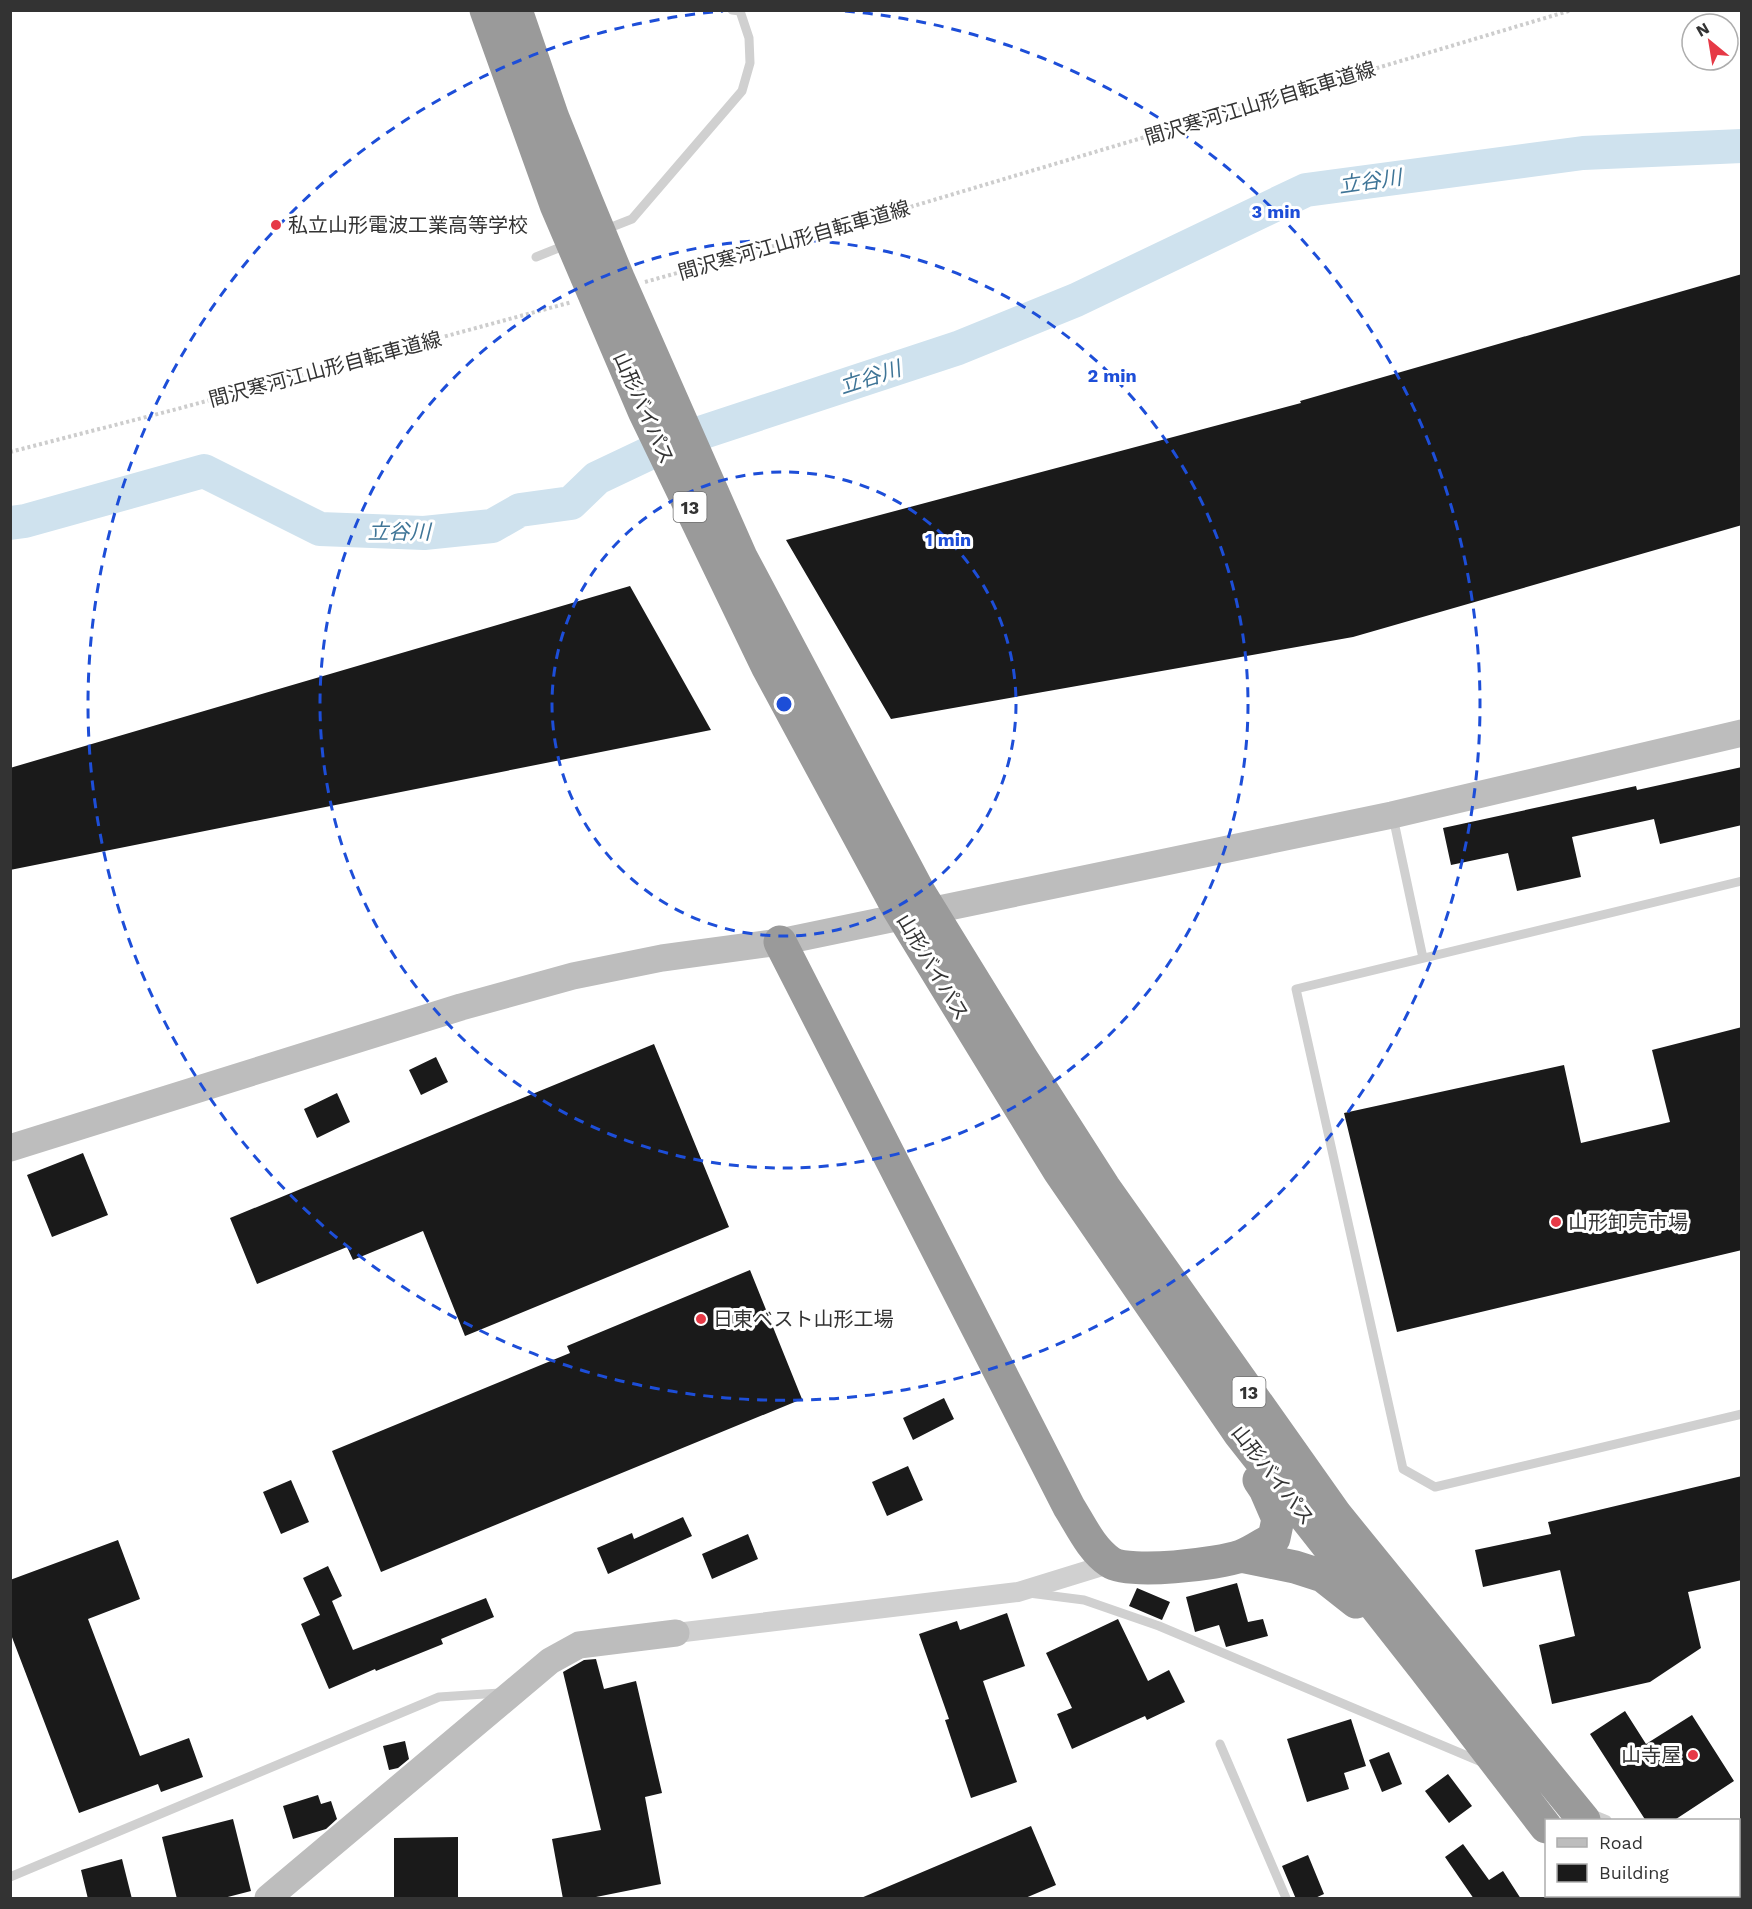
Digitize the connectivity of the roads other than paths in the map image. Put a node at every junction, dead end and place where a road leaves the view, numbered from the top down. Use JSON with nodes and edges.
{"nodes":[{"id":1,"x":486,"y":10,"type":"edge"},
{"id":2,"x":516,"y":10,"type":"edge"},
{"id":3,"x":732,"y":10,"type":"edge"},
{"id":4,"x":571,"y":202,"type":"junction"},
{"id":5,"x":590,"y":236,"type":"dead end"},
{"id":6,"x":579,"y":240,"type":"dead end"},
{"id":7,"x":536,"y":257,"type":"dead end"},
{"id":8,"x":1742,"y":733,"type":"edge"},
{"id":9,"x":1392,"y":815,"type":"junction"},
{"id":10,"x":1742,"y":881,"type":"edge"},
{"id":11,"x":780,"y":942,"type":"junction"},
{"id":12,"x":936,"y":946,"type":"junction"},
{"id":13,"x":1423,"y":958,"type":"junction"},
{"id":14,"x":10,"y":1148,"type":"edge"},
{"id":15,"x":1172,"y":1335,"type":"junction"},
{"id":16,"x":1742,"y":1414,"type":"edge"},
{"id":17,"x":1241,"y":1556,"type":"junction"},
{"id":18,"x":1112,"y":1563,"type":"junction"},
{"id":19,"x":1018,"y":1592,"type":"junction"},
{"id":20,"x":675,"y":1633,"type":"joint"},
{"id":21,"x":514,"y":1692,"type":"junction"},
{"id":22,"x":1220,"y":1744,"type":"dead end"},
{"id":23,"x":1485,"y":1764,"type":"junction"},
{"id":24,"x":1577,"y":1812,"type":"edge"},
{"id":25,"x":1600,"y":1819,"type":"edge"},
{"id":26,"x":1544,"y":1823,"type":"edge"},
{"id":27,"x":10,"y":1877,"type":"edge"},
{"id":28,"x":268,"y":1899,"type":"edge"},
{"id":29,"x":1286,"y":1899,"type":"edge"}],
"edges":[{"from":1,"to":4,"type":"highway","name":"山形バイパス","number":"13"},
{"from":2,"to":4,"type":"highway","name":"山形バイパス","number":"13"},
{"from":3,"to":5,"type":"lane"},
{"from":4,"to":12,"type":"highway","name":"山形バイパス","number":"13"},
{"from":6,"to":7,"type":"lane"},
{"from":8,"to":9,"type":"street"},
{"from":9,"to":11,"type":"street"},
{"from":9,"to":13,"type":"lane"},
{"from":10,"to":13,"type":"lane"},
{"from":11,"to":14,"type":"street"},
{"from":11,"to":18,"type":"highway"},
{"from":12,"to":15,"type":"highway","name":"山形バイパス","number":"13"},
{"from":12,"to":24,"type":"highway","name":"山形バイパス","number":"13"},
{"from":13,"to":16,"type":"lane"},
{"from":15,"to":17,"type":"highway"},
{"from":15,"to":26,"type":"highway","name":"山形バイパス","number":"13"},
{"from":17,"to":18,"type":"highway"},
{"from":17,"to":23,"type":"highway"},
{"from":18,"to":19,"type":"street"},
{"from":19,"to":20,"type":"street"},
{"from":19,"to":23,"type":"lane"},
{"from":20,"to":21,"type":"street"},
{"from":21,"to":27,"type":"lane"},
{"from":21,"to":28,"type":"street"},
{"from":22,"to":29,"type":"lane"},
{"from":23,"to":26,"type":"highway"},
{"from":24,"to":25,"type":"lane"}]}
